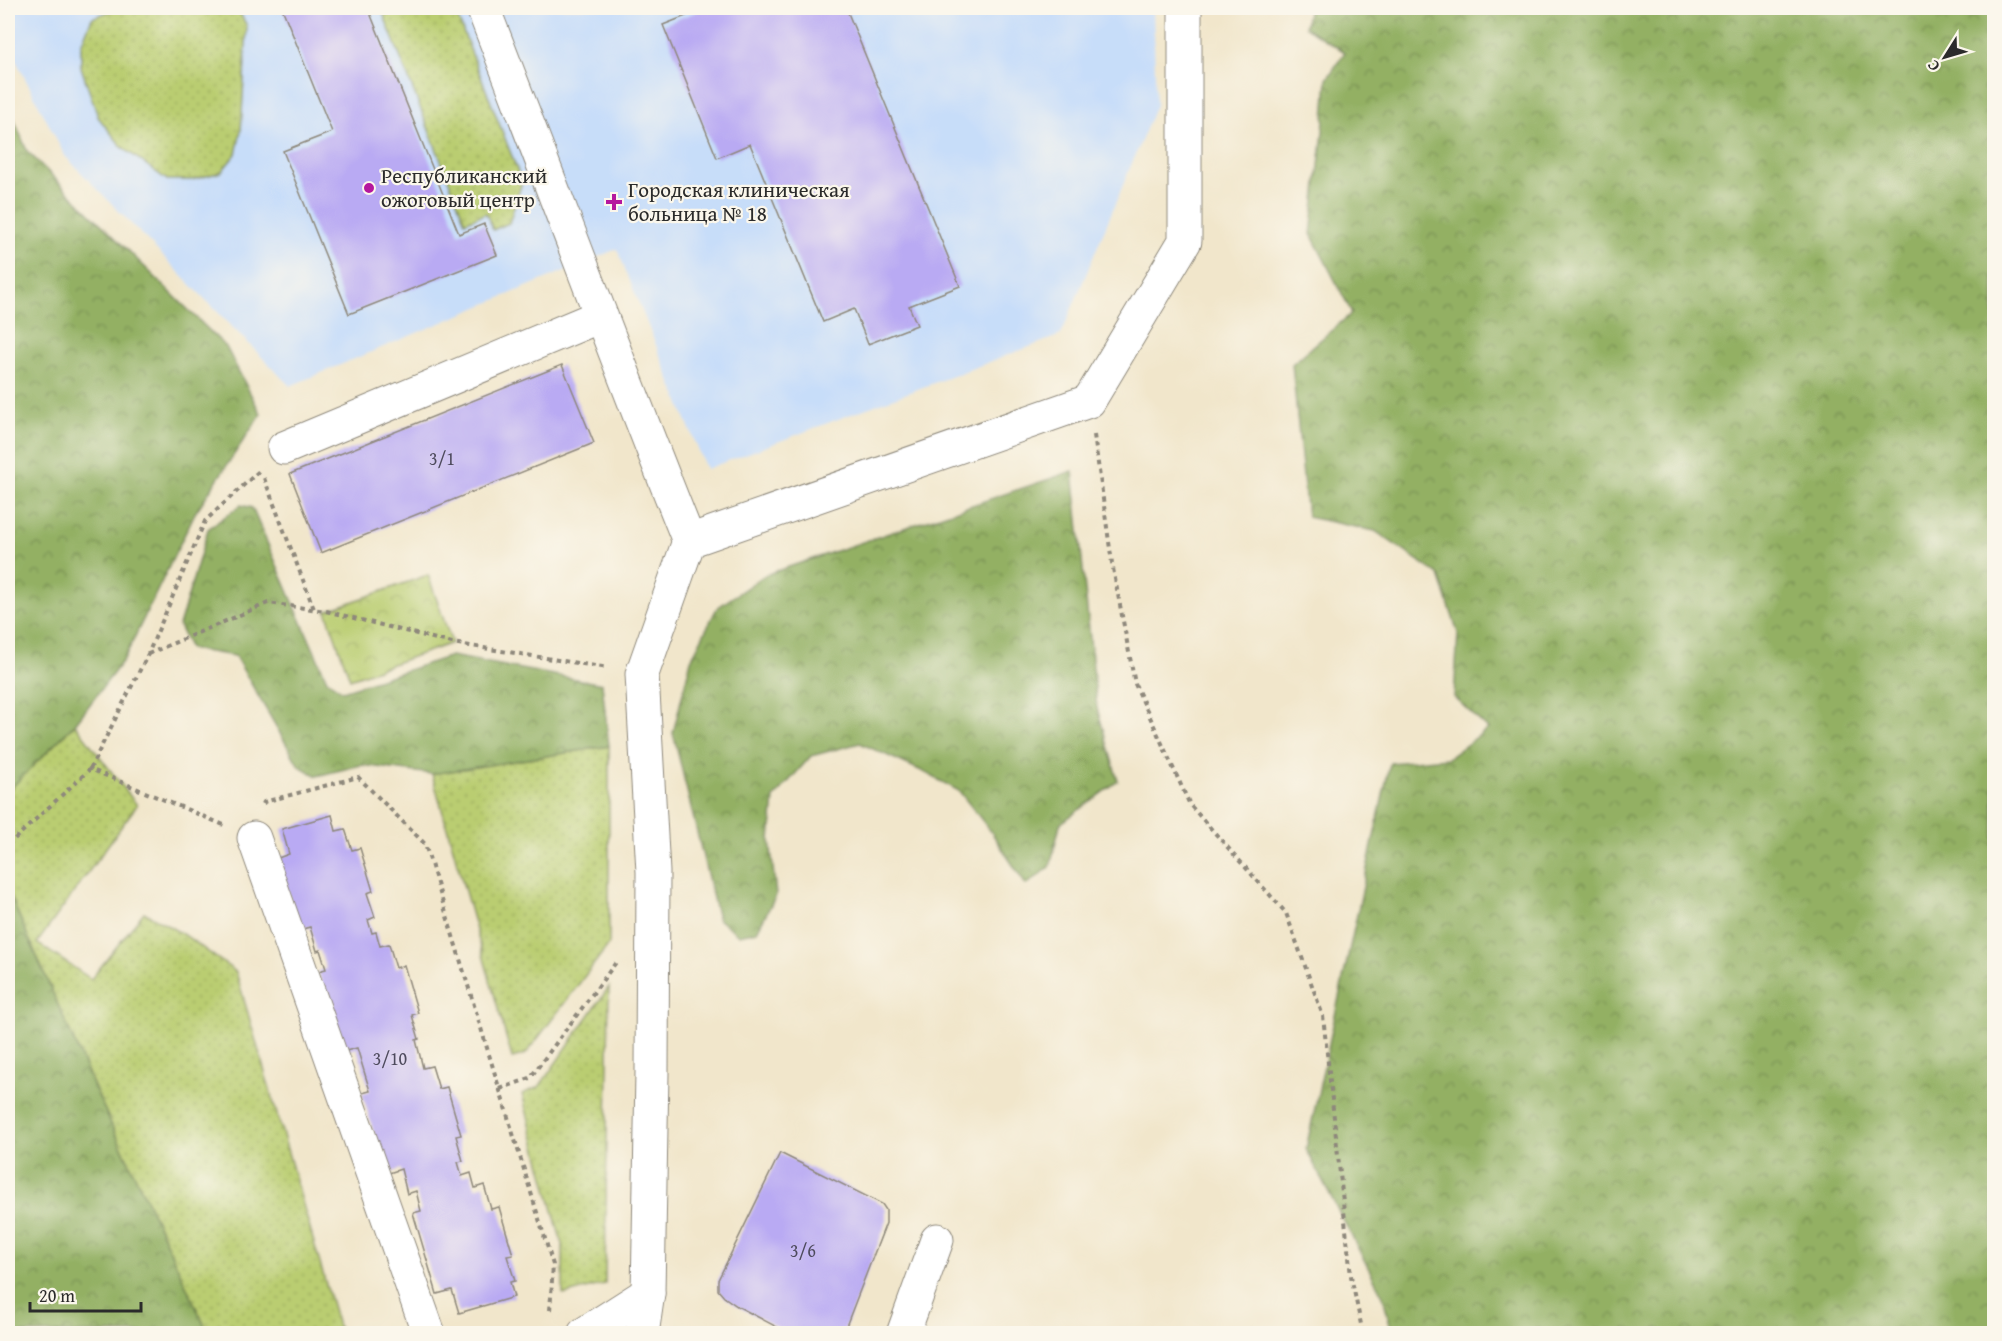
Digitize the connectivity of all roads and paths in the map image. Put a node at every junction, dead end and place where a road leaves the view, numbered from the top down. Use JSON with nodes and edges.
{"nodes":[{"id":1,"x":483,"y":8,"type":"edge"},
{"id":2,"x":1185,"y":8,"type":"edge"},
{"id":3,"x":600,"y":316,"type":"junction"},
{"id":4,"x":1089,"y":401,"type":"junction"},
{"id":5,"x":284,"y":448,"type":"dead end"},
{"id":6,"x":688,"y":541,"type":"junction"},
{"id":7,"x":314,"y":609,"type":"junction"},
{"id":8,"x":148,"y":654,"type":"junction"},
{"id":9,"x":642,"y":674,"type":"junction"},
{"id":10,"x":90,"y":769,"type":"junction"},
{"id":11,"x":254,"y":838,"type":"junction"},
{"id":12,"x":8,"y":845,"type":"edge"},
{"id":13,"x":623,"y":953,"type":"dead end"},
{"id":14,"x":500,"y":1089,"type":"junction"},
{"id":15,"x":937,"y":1240,"type":"dead end"},
{"id":16,"x":648,"y":1293,"type":"junction"},
{"id":17,"x":550,"y":1311,"type":"dead end"},
{"id":18,"x":429,"y":1334,"type":"edge"},
{"id":19,"x":584,"y":1334,"type":"edge"},
{"id":20,"x":642,"y":1334,"type":"edge"},
{"id":21,"x":903,"y":1334,"type":"edge"},
{"id":22,"x":1363,"y":1334,"type":"edge"}],
"edges":[{"from":1,"to":3,"type":"street"},
{"from":2,"to":4,"type":"street"},
{"from":3,"to":5,"type":"street"},
{"from":3,"to":6,"type":"street"},
{"from":4,"to":6,"type":"street"},
{"from":4,"to":22,"type":"path"},
{"from":6,"to":9,"type":"street"},
{"from":7,"to":8,"type":"path"},
{"from":7,"to":8,"type":"path"},
{"from":7,"to":9,"type":"path"},
{"from":8,"to":10,"type":"path"},
{"from":9,"to":16,"type":"street"},
{"from":10,"to":11,"type":"path"},
{"from":10,"to":12,"type":"path"},
{"from":11,"to":14,"type":"path"},
{"from":11,"to":18,"type":"street"},
{"from":13,"to":14,"type":"path"},
{"from":14,"to":17,"type":"path"},
{"from":15,"to":21,"type":"street"},
{"from":16,"to":19,"type":"street"},
{"from":16,"to":20,"type":"street"}]}
